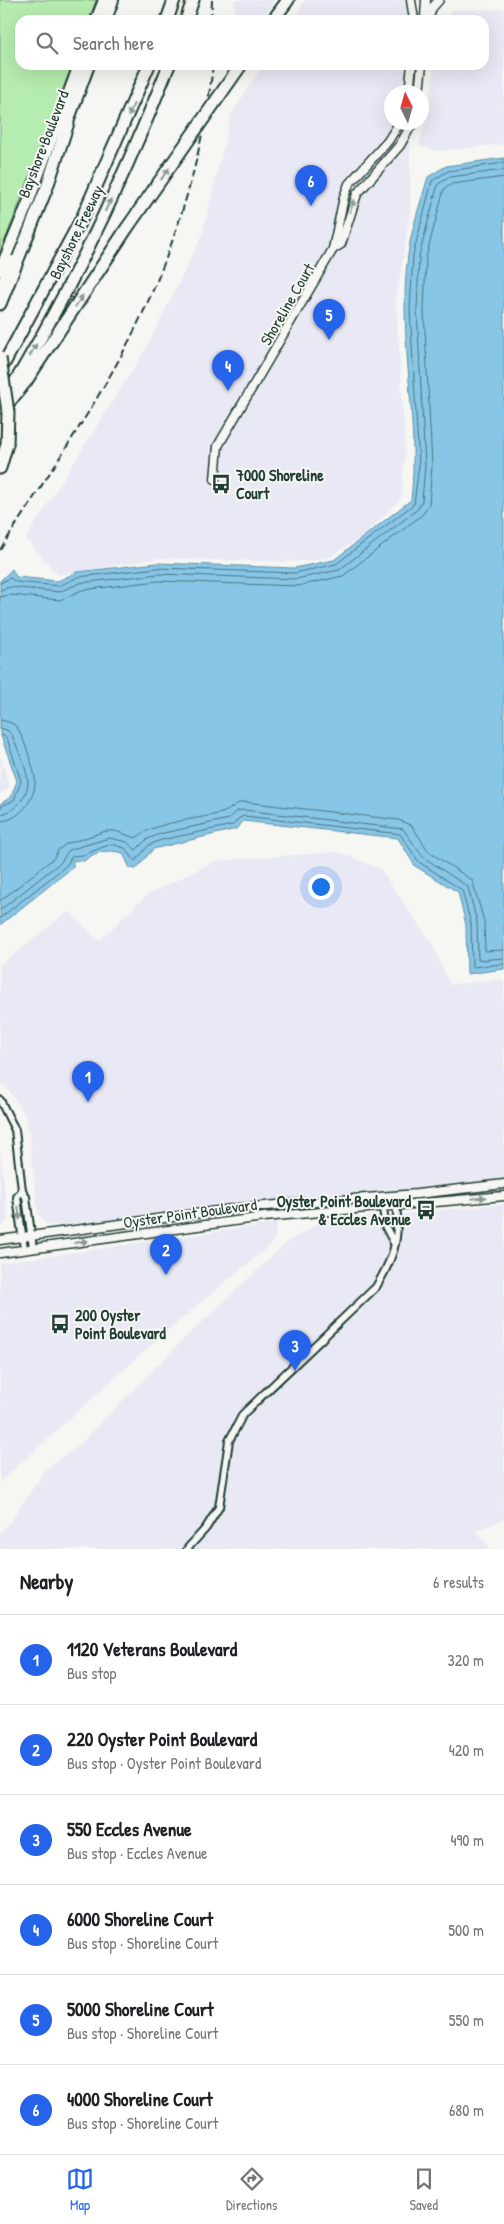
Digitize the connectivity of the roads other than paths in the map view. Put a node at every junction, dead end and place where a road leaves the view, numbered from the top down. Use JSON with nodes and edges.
{"nodes":[{"id":1,"x":104,"y":0,"type":"edge"},
{"id":2,"x":113,"y":0,"type":"edge"},
{"id":3,"x":174,"y":0,"type":"edge"},
{"id":4,"x":193,"y":0,"type":"edge"},
{"id":5,"x":288,"y":0,"type":"edge"},
{"id":6,"x":411,"y":0,"type":"edge"},
{"id":7,"x":416,"y":0,"type":"edge"},
{"id":8,"x":426,"y":0,"type":"edge"},
{"id":9,"x":439,"y":0,"type":"edge"},
{"id":10,"x":98,"y":15,"type":"edge"},
{"id":11,"x":108,"y":15,"type":"edge"},
{"id":12,"x":169,"y":15,"type":"edge"},
{"id":13,"x":187,"y":15,"type":"edge"},
{"id":14,"x":277,"y":15,"type":"edge"},
{"id":15,"x":413,"y":15,"type":"edge"},
{"id":16,"x":414,"y":15,"type":"edge"},
{"id":17,"x":426,"y":15,"type":"edge"},
{"id":18,"x":428,"y":15,"type":"edge"},
{"id":19,"x":78,"y":70,"type":"edge"},
{"id":20,"x":87,"y":70,"type":"edge"},
{"id":21,"x":147,"y":70,"type":"edge"},
{"id":22,"x":167,"y":70,"type":"edge"},
{"id":23,"x":238,"y":70,"type":"edge"},
{"id":24,"x":411,"y":70,"type":"edge"},
{"id":25,"x":421,"y":70,"type":"edge"},
{"id":26,"x":410,"y":85,"type":"edge"},
{"id":27,"x":420,"y":85,"type":"edge"},
{"id":28,"x":68,"y":123,"type":"junction"},
{"id":29,"x":395,"y":130,"type":"edge"},
{"id":30,"x":408,"y":130,"type":"edge"},
{"id":31,"x":333,"y":249,"type":"junction"},
{"id":32,"x":0,"y":270,"type":"edge"},
{"id":33,"x":0,"y":288,"type":"edge"},
{"id":34,"x":0,"y":304,"type":"edge"},
{"id":35,"x":0,"y":358,"type":"edge"},
{"id":36,"x":0,"y":371,"type":"edge"},
{"id":37,"x":0,"y":407,"type":"edge"},
{"id":38,"x":0,"y":412,"type":"edge"},
{"id":39,"x":0,"y":468,"type":"edge"},
{"id":40,"x":215,"y":479,"type":"dead end"},
{"id":41,"x":0,"y":1100,"type":"edge"},
{"id":42,"x":504,"y":1184,"type":"edge"},
{"id":43,"x":22,"y":1190,"type":"junction"},
{"id":44,"x":396,"y":1196,"type":"junction"},
{"id":45,"x":504,"y":1196,"type":"edge"},
{"id":46,"x":382,"y":1197,"type":"junction"},
{"id":47,"x":397,"y":1205,"type":"junction"},
{"id":48,"x":383,"y":1206,"type":"junction"},
{"id":49,"x":31,"y":1236,"type":"junction"},
{"id":50,"x":22,"y":1238,"type":"junction"},
{"id":51,"x":0,"y":1240,"type":"edge"},
{"id":52,"x":394,"y":1243,"type":"junction"},
{"id":53,"x":33,"y":1248,"type":"junction"},
{"id":54,"x":24,"y":1249,"type":"junction"},
{"id":55,"x":0,"y":1253,"type":"edge"},
{"id":56,"x":186,"y":1549,"type":"edge"}],
"edges":[{"from":1,"to":10,"type":"main road"},
{"from":2,"to":11,"type":"main road"},
{"from":3,"to":12,"type":"highway"},
{"from":4,"to":13,"type":"highway"},
{"from":5,"to":14,"type":"highway"},
{"from":6,"to":15,"type":"street"},
{"from":7,"to":16,"type":"street"},
{"from":8,"to":17,"type":"street"},
{"from":9,"to":18,"type":"street"},
{"from":19,"to":32,"type":"main road","name":"Bayshore Boulevard"},
{"from":20,"to":28,"type":"main road","name":"Bayshore Boulevard"},
{"from":21,"to":36,"type":"highway","name":"Bayshore Freeway","one_way":true},
{"from":37,"to":22,"type":"highway","name":"Bayshore Freeway","one_way":true},
{"from":38,"to":23,"type":"highway","one_way":true,"bridge":true},
{"from":24,"to":26,"type":"street"},
{"from":25,"to":27,"type":"street"},
{"from":28,"to":33,"type":"main road","name":"Bayshore Boulevard"},
{"from":28,"to":34,"type":"highway"},
{"from":29,"to":31,"type":"street","name":"Shoreline Court"},
{"from":31,"to":30,"type":"street","name":"Shoreline Court","one_way":true},
{"from":31,"to":40,"type":"street","name":"Shoreline Court"},
{"from":35,"to":39,"type":"highway","bridge":true},
{"from":41,"to":43,"type":"street"},
{"from":42,"to":44,"type":"street","name":"Oyster Point Boulevard"},
{"from":43,"to":49,"type":"street"},
{"from":43,"to":50,"type":"street","one_way":true},
{"from":44,"to":46,"type":"street","name":"Oyster Point Boulevard"},
{"from":44,"to":47,"type":"street"},
{"from":47,"to":45,"type":"street","name":"Oyster Point Boulevard","one_way":true},
{"from":46,"to":48,"type":"street"},
{"from":46,"to":49,"type":"street","name":"Oyster Point Boulevard"},
{"from":47,"to":48,"type":"street","name":"Oyster Point Boulevard"},
{"from":47,"to":52,"type":"street"},
{"from":48,"to":52,"type":"street"},
{"from":53,"to":48,"type":"street","name":"Oyster Point Boulevard","one_way":true},
{"from":49,"to":50,"type":"street","name":"Oyster Point Boulevard"},
{"from":49,"to":53,"type":"street"},
{"from":50,"to":51,"type":"street","name":"Oyster Point Boulevard"},
{"from":50,"to":54,"type":"street"},
{"from":52,"to":56,"type":"street"},
{"from":53,"to":54,"type":"street","name":"Oyster Point Boulevard"},
{"from":54,"to":55,"type":"street","name":"Oyster Point Boulevard"}]}
